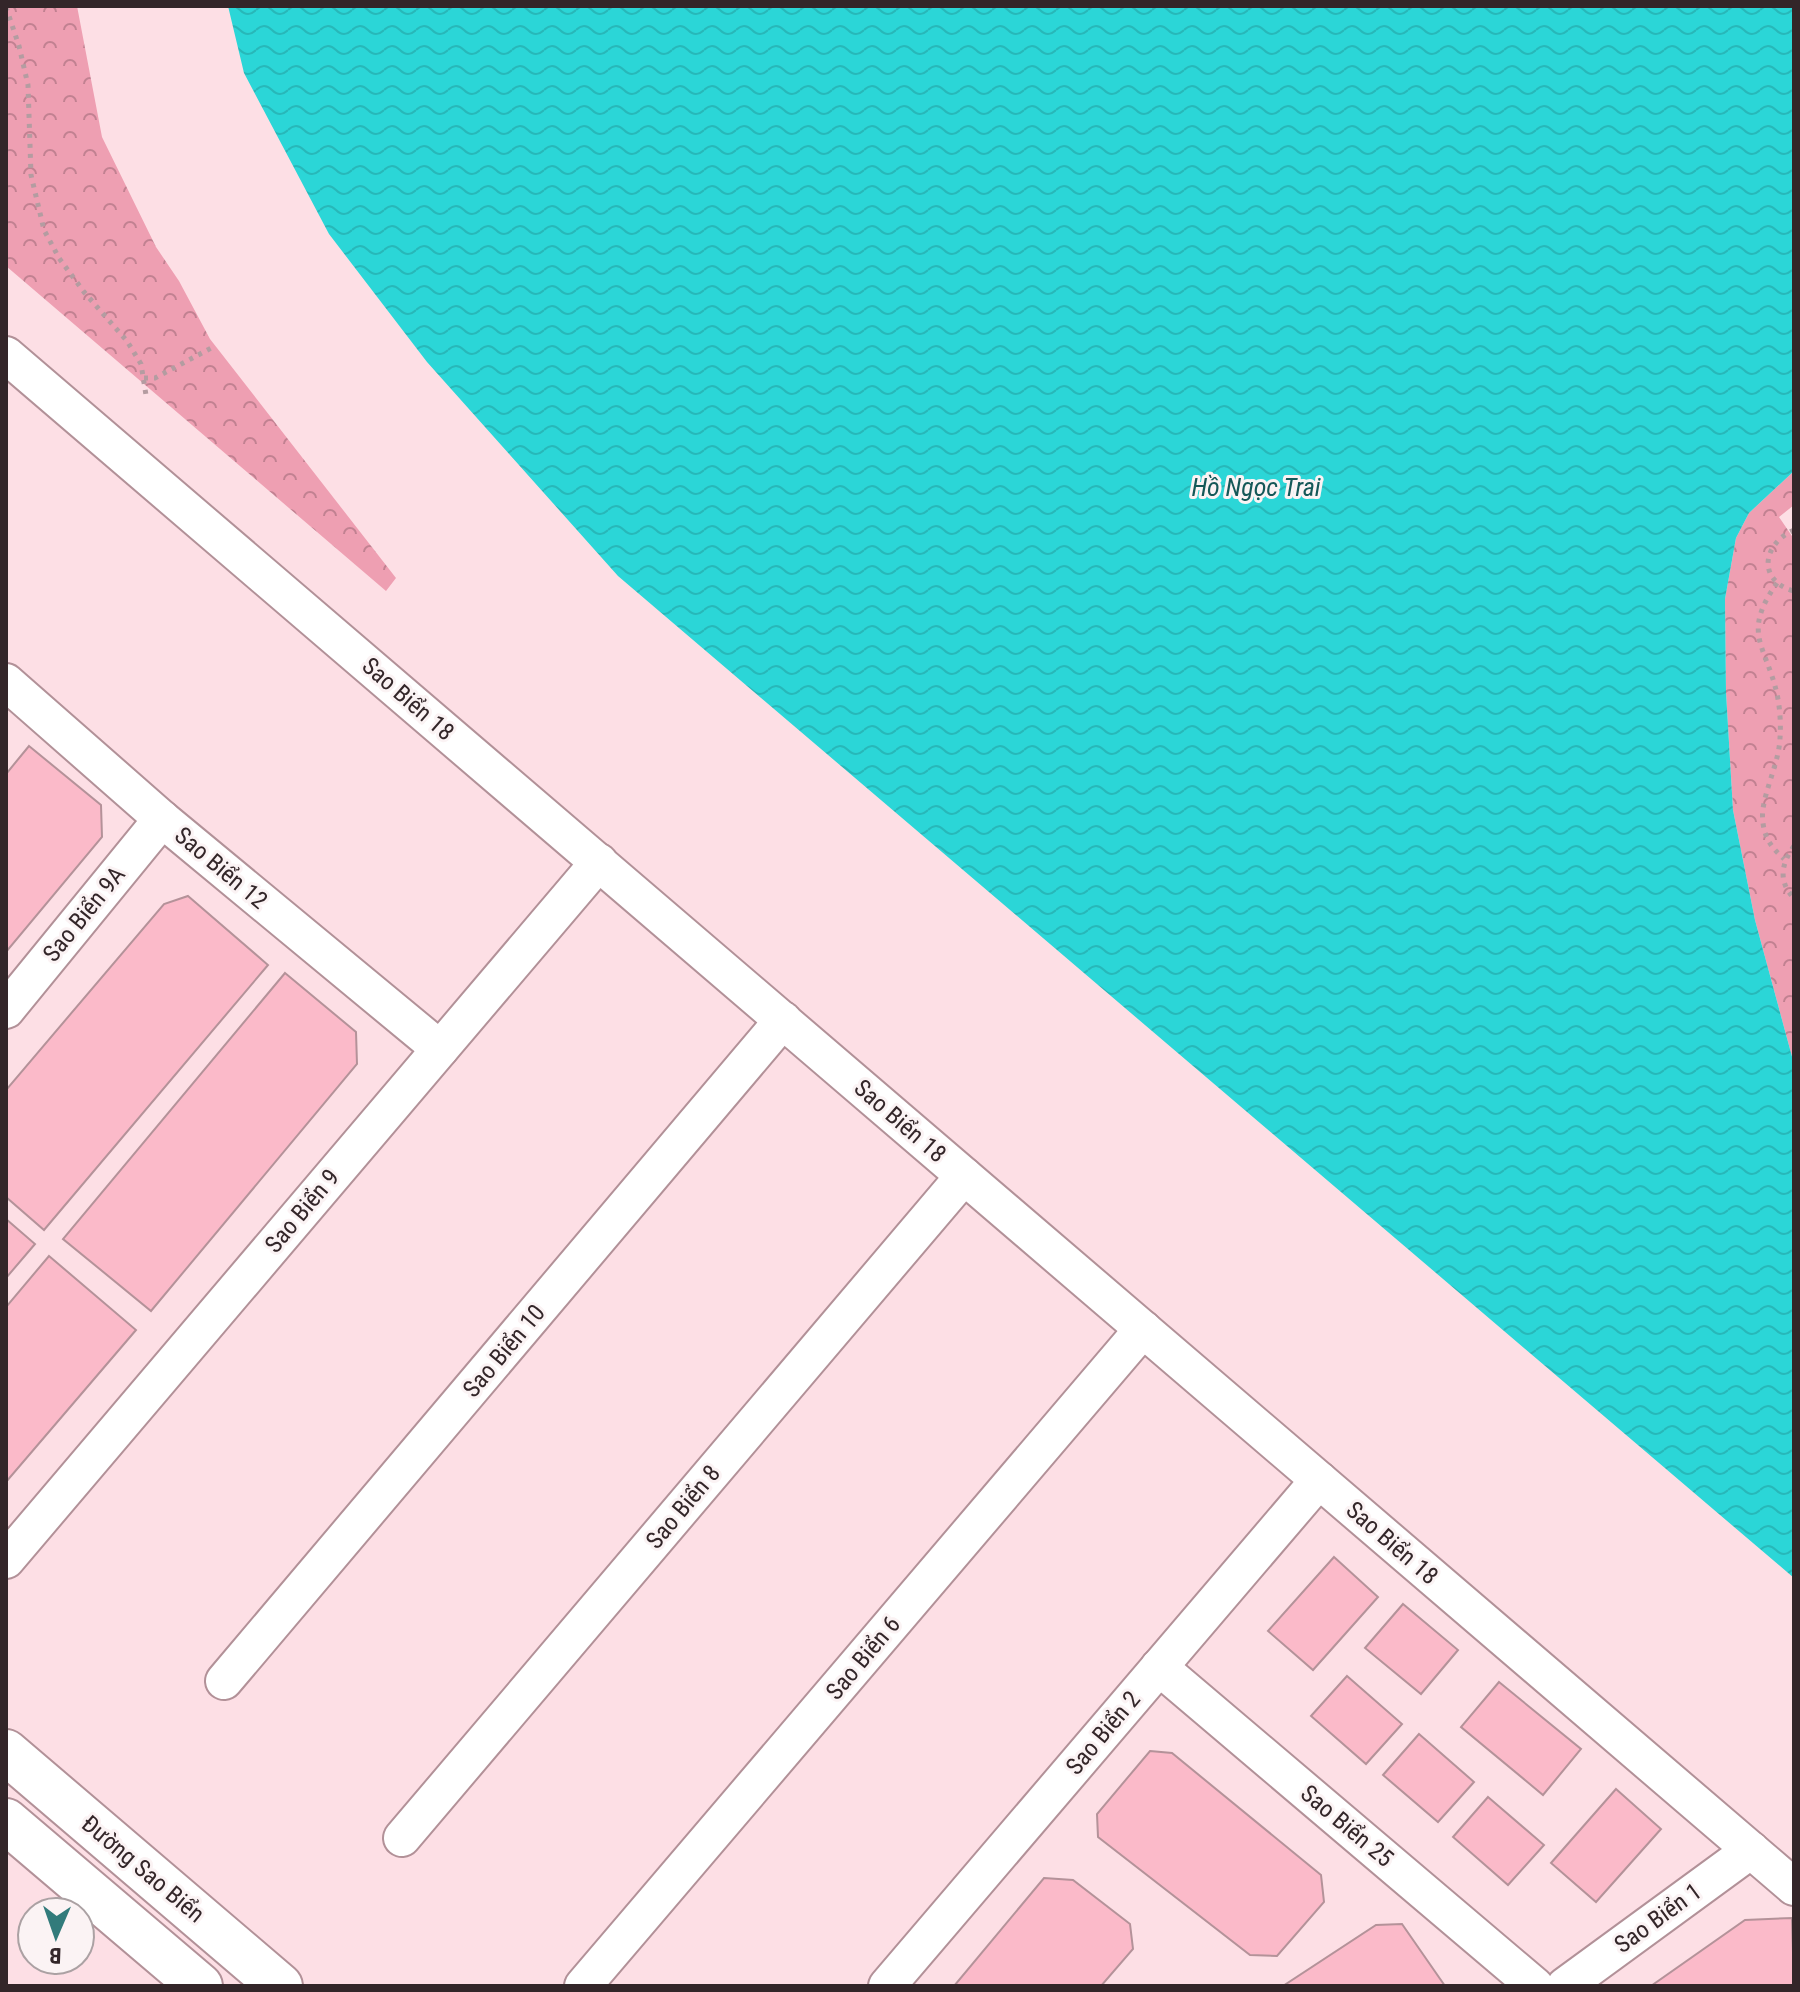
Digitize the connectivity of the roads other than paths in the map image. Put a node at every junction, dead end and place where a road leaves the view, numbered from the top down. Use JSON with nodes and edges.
{"nodes":[{"id":1,"x":6,"y":355,"type":"edge"},
{"id":2,"x":6,"y":682,"type":"edge"},
{"id":3,"x":162,"y":819,"type":"junction"},
{"id":4,"x":599,"y":862,"type":"junction"},
{"id":5,"x":6,"y":1010,"type":"edge"},
{"id":6,"x":783,"y":1020,"type":"junction"},
{"id":7,"x":440,"y":1049,"type":"junction"},
{"id":8,"x":964,"y":1176,"type":"junction"},
{"id":9,"x":1143,"y":1329,"type":"junction"},
{"id":10,"x":1319,"y":1480,"type":"junction"},
{"id":11,"x":6,"y":1560,"type":"edge"},
{"id":12,"x":1159,"y":1667,"type":"junction"},
{"id":13,"x":224,"y":1681,"type":"dead end"},
{"id":14,"x":6,"y":1752,"type":"edge"},
{"id":15,"x":6,"y":1821,"type":"edge"},
{"id":16,"x":402,"y":1838,"type":"dead end"},
{"id":17,"x":1751,"y":1850,"type":"junction"},
{"id":18,"x":1794,"y":1887,"type":"edge"},
{"id":19,"x":200,"y":1986,"type":"edge"},
{"id":20,"x":280,"y":1986,"type":"edge"},
{"id":21,"x":583,"y":1986,"type":"edge"},
{"id":22,"x":887,"y":1986,"type":"edge"},
{"id":23,"x":1535,"y":1986,"type":"edge"},
{"id":24,"x":1565,"y":1986,"type":"edge"}],
"edges":[{"from":1,"to":4,"type":"street","name":"Sao Biển 18"},
{"from":2,"to":3,"type":"street","name":"Sao Biển 12"},
{"from":3,"to":5,"type":"street","name":"Sao Biển 9A"},
{"from":3,"to":7,"type":"street","name":"Sao Biển 12"},
{"from":4,"to":6,"type":"street","name":"Sao Biển 18"},
{"from":4,"to":7,"type":"street","name":"Sao Biển 9"},
{"from":6,"to":8,"type":"street","name":"Sao Biển 18"},
{"from":6,"to":13,"type":"street","name":"Sao Biển 10"},
{"from":7,"to":11,"type":"street","name":"Sao Biển 9"},
{"from":8,"to":9,"type":"street","name":"Sao Biển 18"},
{"from":8,"to":16,"type":"street","name":"Sao Biển 8"},
{"from":9,"to":10,"type":"street","name":"Sao Biển 18"},
{"from":9,"to":21,"type":"street","name":"Sao Biển 6"},
{"from":10,"to":12,"type":"street","name":"Sao Biển 2"},
{"from":10,"to":17,"type":"street","name":"Sao Biển 18"},
{"from":12,"to":22,"type":"street","name":"Sao Biển 2"},
{"from":12,"to":23,"type":"street","name":"Sao Biển 25"},
{"from":14,"to":20,"type":"street","name":"Đường Sao Biển"},
{"from":15,"to":19,"type":"street"},
{"from":17,"to":18,"type":"street","name":"Sao Biển 18"},
{"from":17,"to":24,"type":"street","name":"Sao Biển 1"}]}
